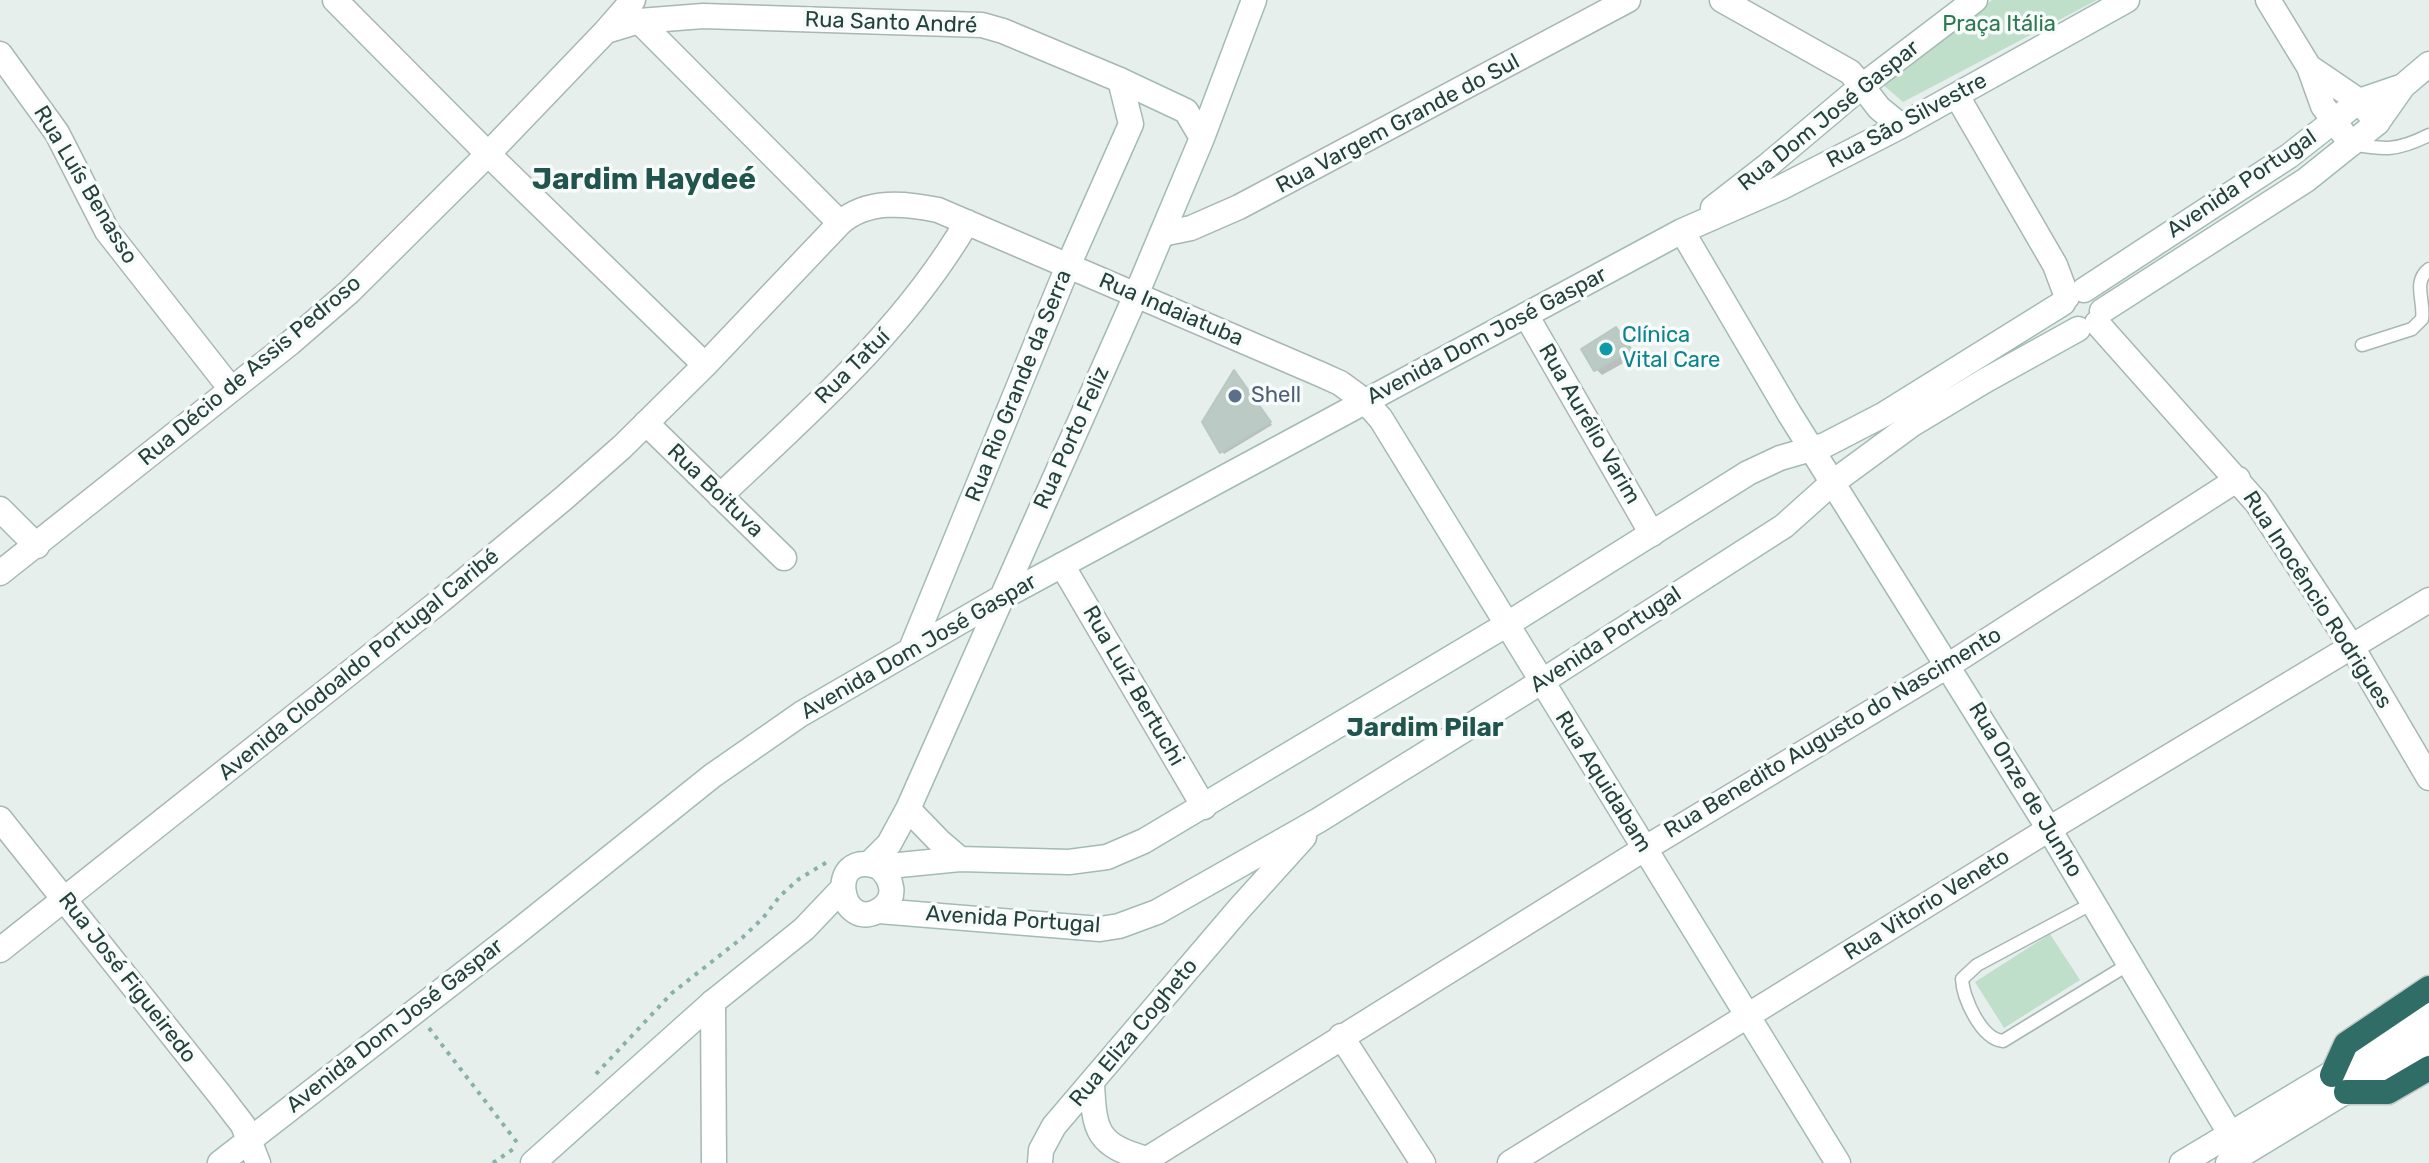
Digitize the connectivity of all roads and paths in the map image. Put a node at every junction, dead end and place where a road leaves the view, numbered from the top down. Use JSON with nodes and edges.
{"nodes":[{"id":1,"x":1254,"y":0,"type":"edge"},
{"id":2,"x":1628,"y":0,"type":"edge"},
{"id":3,"x":1722,"y":0,"type":"edge"},
{"id":4,"x":1975,"y":0,"type":"edge"},
{"id":5,"x":2127,"y":0,"type":"edge"},
{"id":6,"x":2268,"y":0,"type":"edge"},
{"id":7,"x":338,"y":1,"type":"edge"},
{"id":8,"x":700,"y":8,"type":"edge"},
{"id":9,"x":2099,"y":9,"type":"edge"},
{"id":10,"x":636,"y":11,"type":"edge"},
{"id":11,"x":910,"y":11,"type":"edge"},
{"id":12,"x":0,"y":54,"type":"edge"},
{"id":13,"x":2429,"y":64,"type":"edge"},
{"id":14,"x":2309,"y":67,"type":"junction"},
{"id":15,"x":1120,"y":80,"type":"junction"},
{"id":16,"x":1862,"y":86,"type":"junction"},
{"id":17,"x":2403,"y":86,"type":"junction"},
{"id":18,"x":1222,"y":87,"type":"junction"},
{"id":19,"x":1957,"y":96,"type":"junction"},
{"id":20,"x":2359,"y":101,"type":"junction"},
{"id":21,"x":1180,"y":108,"type":"junction"},
{"id":22,"x":2333,"y":121,"type":"junction"},
{"id":23,"x":2377,"y":123,"type":"junction"},
{"id":24,"x":1131,"y":124,"type":"junction"},
{"id":25,"x":1901,"y":126,"type":"junction"},
{"id":26,"x":2429,"y":135,"type":"edge"},
{"id":27,"x":1202,"y":138,"type":"junction"},
{"id":28,"x":2351,"y":144,"type":"junction"},
{"id":29,"x":488,"y":154,"type":"junction"},
{"id":30,"x":967,"y":222,"type":"junction"},
{"id":31,"x":840,"y":223,"type":"junction"},
{"id":32,"x":1682,"y":231,"type":"junction"},
{"id":33,"x":1162,"y":234,"type":"junction"},
{"id":34,"x":1068,"y":266,"type":"junction"},
{"id":35,"x":2429,"y":269,"type":"edge"},
{"id":36,"x":1136,"y":295,"type":"junction"},
{"id":37,"x":2073,"y":295,"type":"junction"},
{"id":38,"x":1526,"y":315,"type":"junction"},
{"id":39,"x":2092,"y":321,"type":"junction"},
{"id":40,"x":2362,"y":345,"type":"dead end"},
{"id":41,"x":705,"y":365,"type":"junction"},
{"id":42,"x":231,"y":389,"type":"junction"},
{"id":43,"x":1366,"y":402,"type":"junction"},
{"id":44,"x":646,"y":423,"type":"junction"},
{"id":45,"x":1812,"y":450,"type":"junction"},
{"id":46,"x":2238,"y":479,"type":"junction"},
{"id":47,"x":1832,"y":483,"type":"junction"},
{"id":48,"x":720,"y":496,"type":"junction"},
{"id":49,"x":0,"y":509,"type":"edge"},
{"id":50,"x":1652,"y":534,"type":"junction"},
{"id":51,"x":37,"y":546,"type":"junction"},
{"id":52,"x":784,"y":558,"type":"dead end"},
{"id":53,"x":1062,"y":565,"type":"junction"},
{"id":54,"x":0,"y":573,"type":"edge"},
{"id":55,"x":1001,"y":598,"type":"junction"},
{"id":56,"x":2429,"y":600,"type":"edge"},
{"id":57,"x":1506,"y":625,"type":"junction"},
{"id":58,"x":2352,"y":647,"type":"junction"},
{"id":59,"x":911,"y":649,"type":"junction"},
{"id":60,"x":1949,"y":665,"type":"junction"},
{"id":61,"x":1541,"y":682,"type":"junction"},
{"id":62,"x":2429,"y":778,"type":"edge"},
{"id":63,"x":1204,"y":807,"type":"junction"},
{"id":64,"x":908,"y":809,"type":"junction"},
{"id":65,"x":0,"y":819,"type":"edge"},
{"id":66,"x":1319,"y":820,"type":"junction"},
{"id":67,"x":2049,"y":829,"type":"junction"},
{"id":68,"x":1644,"y":849,"type":"junction"},
{"id":69,"x":839,"y":854,"type":"dead end"},
{"id":70,"x":960,"y":859,"type":"junction"},
{"id":71,"x":874,"y":865,"type":"junction"},
{"id":72,"x":1231,"y":871,"type":"junction"},
{"id":73,"x":842,"y":889,"type":"junction"},
{"id":74,"x":65,"y":898,"type":"junction"},
{"id":75,"x":2093,"y":903,"type":"junction"},
{"id":76,"x":1239,"y":909,"type":"junction"},
{"id":77,"x":869,"y":912,"type":"junction"},
{"id":78,"x":804,"y":929,"type":"junction"},
{"id":79,"x":0,"y":950,"type":"edge"},
{"id":80,"x":2129,"y":964,"type":"junction"},
{"id":81,"x":2429,"y":988,"type":"edge"},
{"id":82,"x":713,"y":1002,"type":"junction"},
{"id":83,"x":416,"y":1011,"type":"junction"},
{"id":84,"x":1749,"y":1015,"type":"junction"},
{"id":85,"x":2429,"y":1015,"type":"edge"},
{"id":86,"x":1341,"y":1036,"type":"junction"},
{"id":87,"x":2429,"y":1041,"type":"edge"},
{"id":88,"x":2388,"y":1054,"type":"junction"},
{"id":89,"x":2429,"y":1068,"type":"edge"},
{"id":90,"x":591,"y":1080,"type":"dead end"},
{"id":91,"x":1092,"y":1082,"type":"junction"},
{"id":92,"x":2339,"y":1084,"type":"junction"},
{"id":93,"x":529,"y":1136,"type":"dead end"},
{"id":94,"x":254,"y":1152,"type":"edge"},
{"id":95,"x":526,"y":1154,"type":"edge"},
{"id":96,"x":2237,"y":1154,"type":"edge"},
{"id":97,"x":1144,"y":1161,"type":"edge"},
{"id":98,"x":220,"y":1163,"type":"edge"},
{"id":99,"x":493,"y":1163,"type":"edge"},
{"id":100,"x":714,"y":1163,"type":"edge"},
{"id":101,"x":1040,"y":1163,"type":"edge"},
{"id":102,"x":1423,"y":1163,"type":"edge"},
{"id":103,"x":1510,"y":1163,"type":"edge"},
{"id":104,"x":1838,"y":1163,"type":"edge"},
{"id":105,"x":2182,"y":1163,"type":"edge"}],
"edges":[{"from":1,"to":18,"type":"street","name":"Rua Porto Feliz"},
{"from":2,"to":33,"type":"street","name":"Rua Vargem Grande do Sul"},
{"from":3,"to":16,"type":"street"},
{"from":4,"to":16,"type":"street","name":"Rua Dom José Gaspar"},
{"from":5,"to":9,"type":"street","name":"Rua São Silvestre"},
{"from":6,"to":14,"type":"street"},
{"from":7,"to":29,"type":"street"},
{"from":8,"to":10,"type":"street","name":"Rua Santo André"},
{"from":8,"to":11,"type":"street","name":"Rua Santo André"},
{"from":9,"to":19,"type":"street","name":"Rua São Silvestre"},
{"from":10,"to":29,"type":"street","name":"Rua Santo André"},
{"from":10,"to":31,"type":"street"},
{"from":11,"to":15,"type":"street","name":"Rua Santo André"},
{"from":12,"to":42,"type":"street","name":"Rua Luís Benasso"},
{"from":13,"to":17,"type":"street","name":"Avenida Portugal"},
{"from":14,"to":20,"type":"street"},
{"from":14,"to":22,"type":"street"},
{"from":15,"to":21,"type":"street","name":"Rua Santo André"},
{"from":15,"to":24,"type":"street"},
{"from":16,"to":25,"type":"street"},
{"from":16,"to":32,"type":"street","name":"Rua Dom José Gaspar"},
{"from":17,"to":20,"type":"street","name":"Avenida Portugal"},
{"from":17,"to":23,"type":"street","name":"Avenida Portugal"},
{"from":18,"to":21,"type":"street"},
{"from":18,"to":27,"type":"street","name":"Rua Porto Feliz"},
{"from":19,"to":25,"type":"street","name":"Rua São Silvestre"},
{"from":19,"to":37,"type":"street"},
{"from":20,"to":22,"type":"street","name":"Avenida Portugal"},
{"from":20,"to":23,"type":"street"},
{"from":21,"to":24,"type":"street"},
{"from":21,"to":27,"type":"street"},
{"from":22,"to":28,"type":"street"},
{"from":22,"to":37,"type":"street","name":"Avenida Portugal"},
{"from":23,"to":28,"type":"street","name":"Avenida Portugal"},
{"from":24,"to":34,"type":"street","name":"Rua Rio Grande da Serra"},
{"from":25,"to":32,"type":"street","name":"Rua São Silvestre"},
{"from":26,"to":28,"type":"lane"},
{"from":27,"to":33,"type":"street","name":"Rua Porto Feliz"},
{"from":28,"to":39,"type":"street","name":"Avenida Portugal"},
{"from":29,"to":41,"type":"street"},
{"from":29,"to":42,"type":"street","name":"Rua Décio de Assis Pedroso"},
{"from":30,"to":31,"type":"street","name":"Rua Indaiatuba"},
{"from":30,"to":34,"type":"street","name":"Rua Indaiatuba"},
{"from":30,"to":48,"type":"street","name":"Rua Tatuí"},
{"from":31,"to":41,"type":"street","name":"Rua Indaiatuba"},
{"from":32,"to":38,"type":"street","name":"Avenida Dom José Gaspar"},
{"from":32,"to":45,"type":"street","name":"Rua Onze de Junho"},
{"from":33,"to":36,"type":"street","name":"Rua Porto Feliz"},
{"from":34,"to":36,"type":"street","name":"Rua Indaiatuba"},
{"from":34,"to":59,"type":"street","name":"Rua Rio Grande da Serra"},
{"from":35,"to":40,"type":"lane"},
{"from":36,"to":43,"type":"street","name":"Rua Indaiatuba"},
{"from":36,"to":55,"type":"street","name":"Rua Porto Feliz"},
{"from":37,"to":39,"type":"street"},
{"from":37,"to":39,"type":"street"},
{"from":37,"to":45,"type":"street","name":"Avenida Portugal"},
{"from":38,"to":43,"type":"street","name":"Avenida Dom José Gaspar"},
{"from":38,"to":50,"type":"street","name":"Rua Aurélio Varim"},
{"from":39,"to":46,"type":"street","name":"Rua Inocêncio Rodrigues"},
{"from":39,"to":47,"type":"street","name":"Avenida Portugal"},
{"from":41,"to":44,"type":"street","name":"Avenida Clodoaldo Portugal Caribé"},
{"from":42,"to":51,"type":"street","name":"Rua Décio de Assis Pedroso"},
{"from":43,"to":53,"type":"street","name":"Avenida Dom José Gaspar"},
{"from":43,"to":57,"type":"street","name":"Rua Aquidabam"},
{"from":44,"to":48,"type":"street","name":"Rua Boituva"},
{"from":44,"to":74,"type":"street","name":"Avenida Clodoaldo Portugal Caribé"},
{"from":45,"to":47,"type":"street","name":"Rua Onze de Junho"},
{"from":45,"to":50,"type":"street","name":"Avenida Portugal"},
{"from":46,"to":58,"type":"street","name":"Rua Inocêncio Rodrigues"},
{"from":46,"to":60,"type":"street","name":"Rua Benedito Augusto do Nascimento"},
{"from":47,"to":60,"type":"street","name":"Rua Onze de Junho"},
{"from":47,"to":61,"type":"street","name":"Avenida Portugal"},
{"from":48,"to":52,"type":"street","name":"Rua Boituva"},
{"from":49,"to":51,"type":"street"},
{"from":50,"to":57,"type":"street","name":"Avenida Portugal"},
{"from":51,"to":54,"type":"street","name":"Rua Décio de Assis Pedroso"},
{"from":53,"to":55,"type":"street","name":"Avenida Dom José Gaspar"},
{"from":53,"to":63,"type":"street","name":"Rua Luíz Bertuchi"},
{"from":55,"to":59,"type":"street","name":"Avenida Dom José Gaspar"},
{"from":55,"to":64,"type":"street","name":"Rua Porto Feliz"},
{"from":56,"to":58,"type":"street","name":"Rua Vitorio Veneto"},
{"from":57,"to":61,"type":"street","name":"Rua Aquidabam"},
{"from":57,"to":63,"type":"street","name":"Avenida Portugal"},
{"from":58,"to":62,"type":"street","name":"Rua Inocêncio Rodrigues"},
{"from":58,"to":67,"type":"street","name":"Rua Vitorio Veneto"},
{"from":59,"to":83,"type":"street","name":"Avenida Dom José Gaspar"},
{"from":60,"to":67,"type":"street","name":"Rua Onze de Junho"},
{"from":60,"to":68,"type":"street","name":"Rua Benedito Augusto do Nascimento"},
{"from":61,"to":66,"type":"street","name":"Avenida Portugal"},
{"from":61,"to":68,"type":"street","name":"Rua Aquidabam"},
{"from":63,"to":70,"type":"street","name":"Avenida Portugal"},
{"from":64,"to":70,"type":"street"},
{"from":64,"to":71,"type":"street","name":"Rua Porto Feliz"},
{"from":65,"to":74,"type":"street","name":"Rua José Figueiredo"},
{"from":66,"to":72,"type":"street","name":"Avenida Portugal"},
{"from":66,"to":76,"type":"street","name":"Rua Eliza Cogheto"},
{"from":67,"to":75,"type":"street","name":"Rua Onze de Junho"},
{"from":67,"to":84,"type":"street","name":"Rua Vitorio Veneto"},
{"from":68,"to":84,"type":"street","name":"Rua Aquidabam"},
{"from":68,"to":86,"type":"street","name":"Rua Benedito Augusto do Nascimento"},
{"from":69,"to":90,"type":"path"},
{"from":70,"to":71,"type":"street","name":"Avenida Portugal"},
{"from":71,"to":73,"type":"street"},
{"from":71,"to":77,"type":"street"},
{"from":72,"to":76,"type":"street"},
{"from":72,"to":77,"type":"street","name":"Avenida Portugal"},
{"from":73,"to":77,"type":"street"},
{"from":73,"to":78,"type":"street","name":"Avenida Portugal"},
{"from":74,"to":79,"type":"street","name":"Avenida Clodoaldo Portugal Caribé"},
{"from":74,"to":94,"type":"street","name":"Rua José Figueiredo"},
{"from":75,"to":80,"type":"street","name":"Rua Onze de Junho"},
{"from":75,"to":80,"type":"lane"},
{"from":76,"to":91,"type":"street","name":"Rua Eliza Cogheto"},
{"from":77,"to":78,"type":"street","name":"Avenida Portugal"},
{"from":78,"to":82,"type":"street","name":"Avenida Portugal"},
{"from":80,"to":96,"type":"street","name":"Rua Onze de Junho"},
{"from":81,"to":92,"type":"highway"},
{"from":82,"to":95,"type":"street","name":"Avenida Portugal"},
{"from":82,"to":100,"type":"street"},
{"from":83,"to":94,"type":"street","name":"Avenida Dom José Gaspar"},
{"from":83,"to":95,"type":"path"},
{"from":84,"to":103,"type":"street","name":"Rua Vitorio Veneto"},
{"from":84,"to":104,"type":"street","name":"Rua Aquidabam"},
{"from":85,"to":88,"type":"street"},
{"from":86,"to":97,"type":"street","name":"Rua Benedito Augusto do Nascimento"},
{"from":86,"to":102,"type":"street"},
{"from":87,"to":88,"type":"street"},
{"from":88,"to":92,"type":"street"},
{"from":89,"to":92,"type":"highway"},
{"from":91,"to":97,"type":"street"},
{"from":91,"to":101,"type":"street","name":"Rua Eliza Cogheto"},
{"from":92,"to":96,"type":"street"},
{"from":93,"to":95,"type":"path"},
{"from":94,"to":98,"type":"street","name":"Avenida Dom José Gaspar"},
{"from":95,"to":99,"type":"path"},
{"from":96,"to":105,"type":"street"}]}
